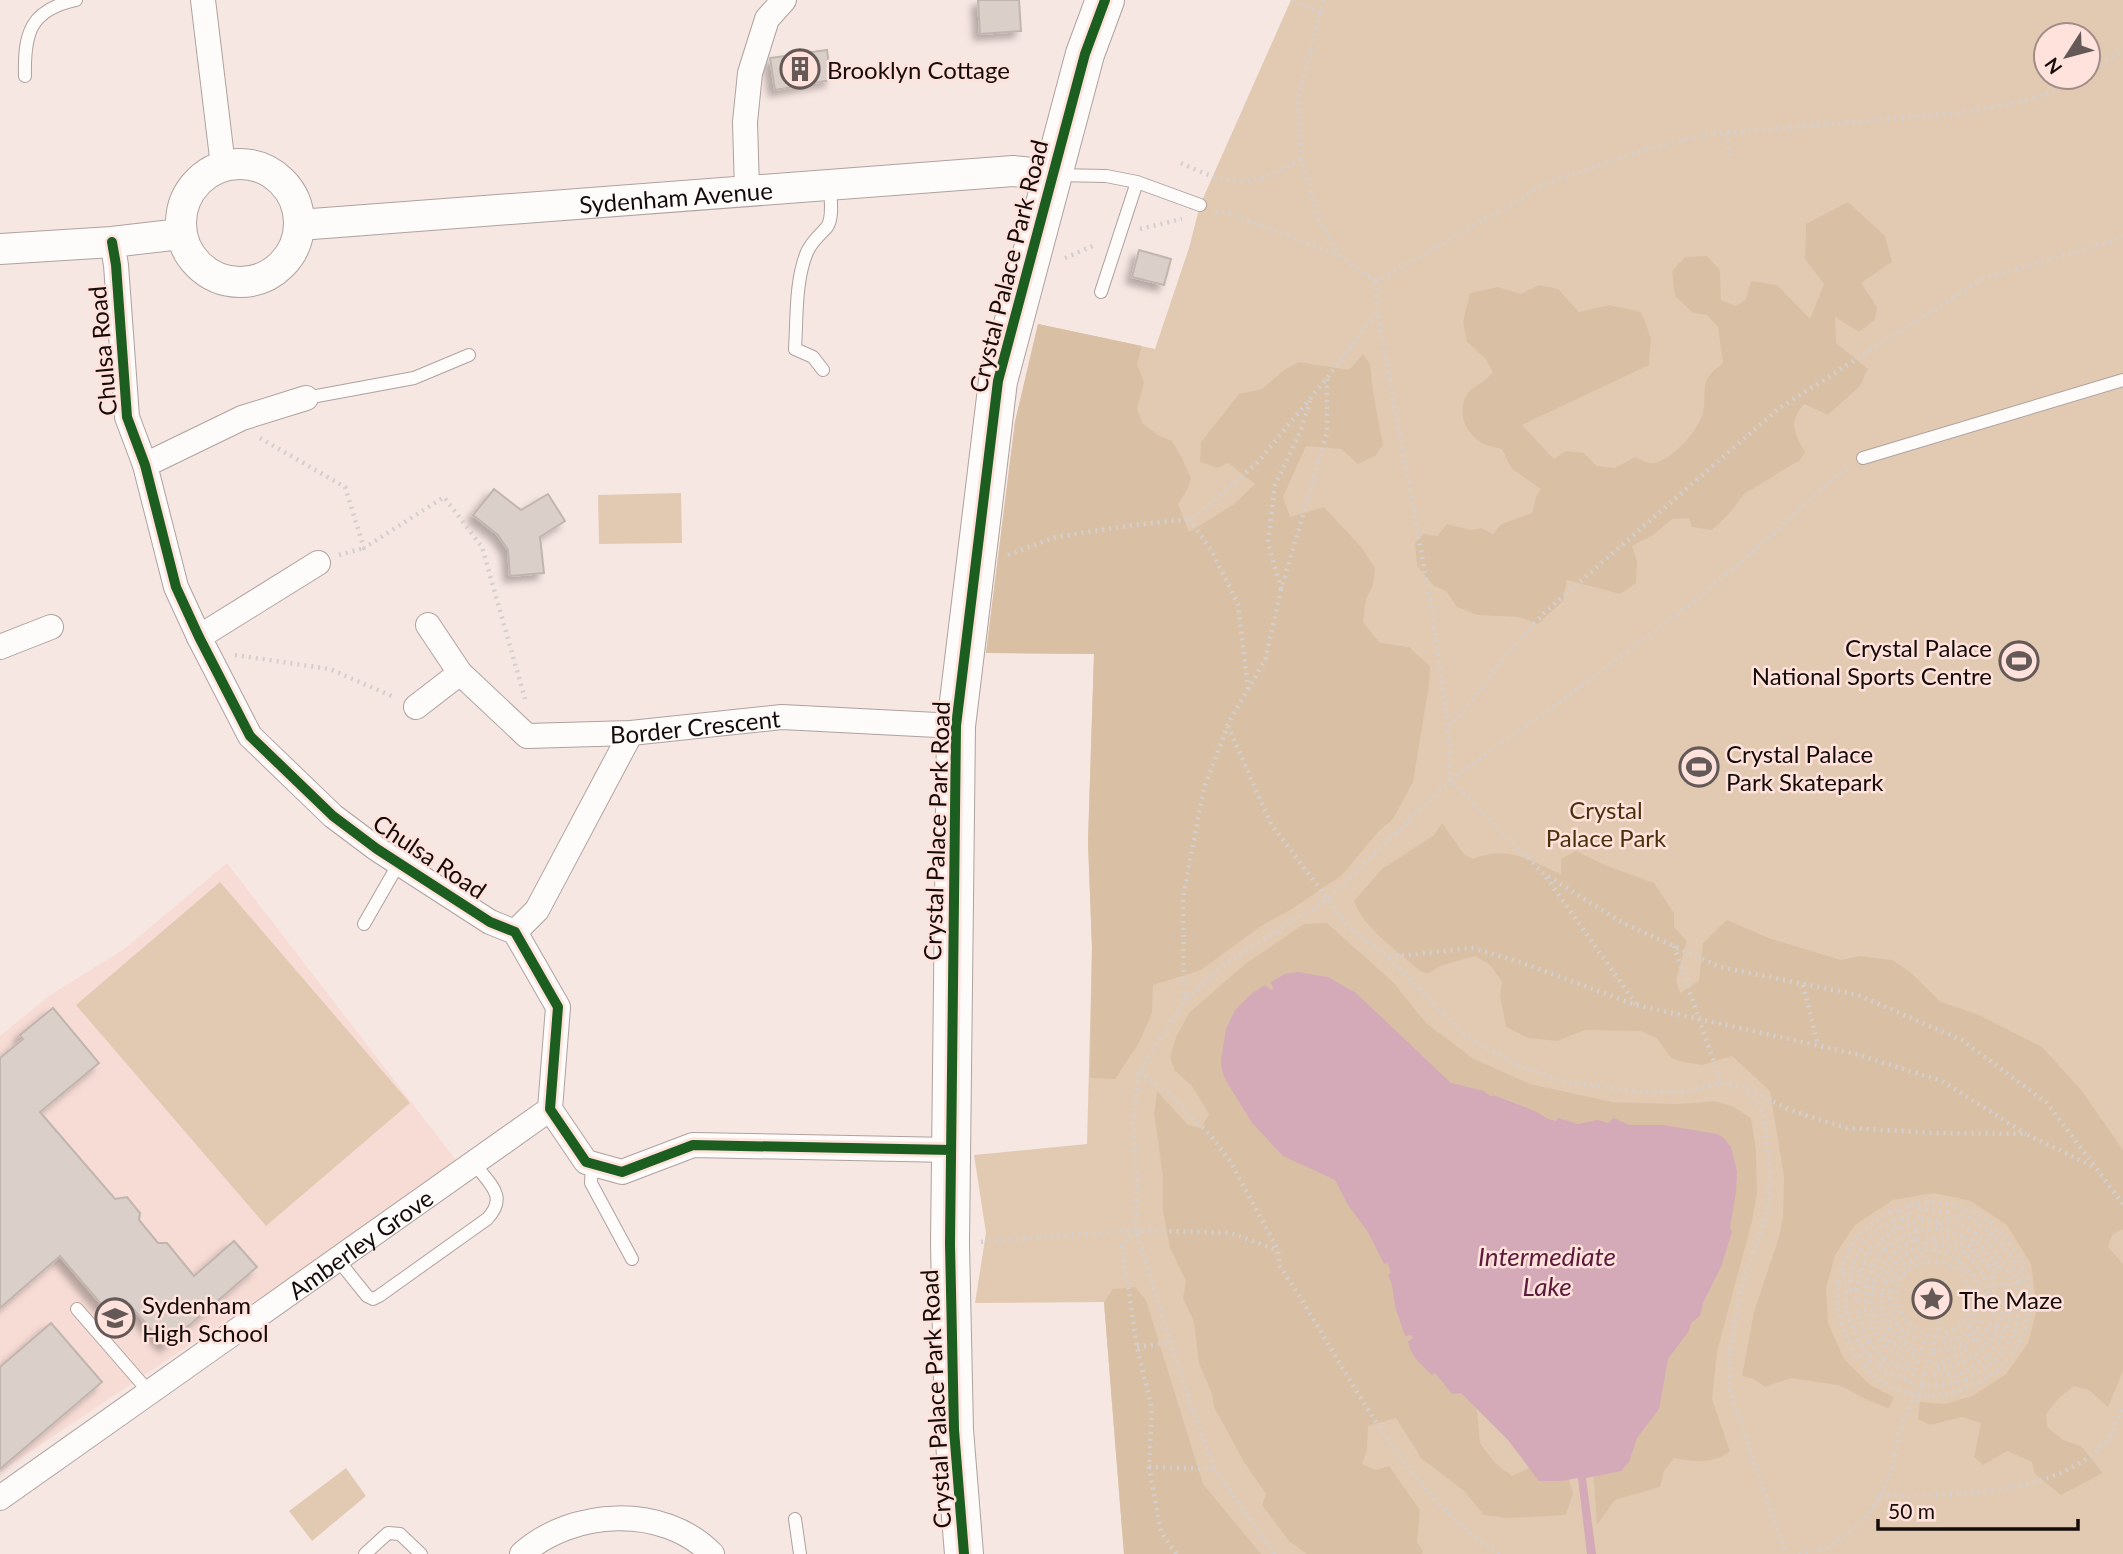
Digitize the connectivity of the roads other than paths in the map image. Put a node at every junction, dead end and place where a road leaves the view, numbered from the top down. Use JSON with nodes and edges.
{"nodes":[{"id":1,"x":76,"y":0,"type":"edge"},
{"id":2,"x":203,"y":0,"type":"edge"},
{"id":3,"x":784,"y":0,"type":"edge"},
{"id":4,"x":1105,"y":0,"type":"edge"},
{"id":5,"x":25,"y":76,"type":"dead end"},
{"id":6,"x":223,"y":166,"type":"junction"},
{"id":7,"x":1052,"y":175,"type":"junction"},
{"id":8,"x":1137,"y":182,"type":"junction"},
{"id":9,"x":830,"y":184,"type":"junction"},
{"id":10,"x":747,"y":190,"type":"junction"},
{"id":11,"x":1200,"y":205,"type":"dead end"},
{"id":12,"x":299,"y":225,"type":"junction"},
{"id":13,"x":181,"y":234,"type":"junction"},
{"id":14,"x":112,"y":243,"type":"junction"},
{"id":15,"x":0,"y":249,"type":"edge"},
{"id":16,"x":1101,"y":292,"type":"dead end"},
{"id":17,"x":469,"y":355,"type":"dead end"},
{"id":18,"x":823,"y":370,"type":"dead end"},
{"id":19,"x":2123,"y":380,"type":"edge"},
{"id":20,"x":306,"y":398,"type":"joint"},
{"id":21,"x":1863,"y":458,"type":"road end"},
{"id":22,"x":145,"y":465,"type":"junction"},
{"id":23,"x":318,"y":563,"type":"dead end"},
{"id":24,"x":428,"y":625,"type":"dead end"},
{"id":25,"x":51,"y":627,"type":"dead end"},
{"id":26,"x":203,"y":644,"type":"junction"},
{"id":27,"x":0,"y":647,"type":"edge"},
{"id":28,"x":460,"y":673,"type":"junction"},
{"id":29,"x":416,"y":707,"type":"road end"},
{"id":30,"x":956,"y":726,"type":"junction"},
{"id":31,"x":631,"y":733,"type":"junction"},
{"id":32,"x":399,"y":863,"type":"junction"},
{"id":33,"x":363,"y":924,"type":"dead end"},
{"id":34,"x":515,"y":932,"type":"junction"},
{"id":35,"x":550,"y":1109,"type":"junction"},
{"id":36,"x":951,"y":1150,"type":"junction"},
{"id":37,"x":474,"y":1163,"type":"junction"},
{"id":38,"x":592,"y":1164,"type":"junction"},
{"id":39,"x":632,"y":1259,"type":"dead end"},
{"id":40,"x":338,"y":1260,"type":"junction"},
{"id":41,"x":77,"y":1309,"type":"dead end"},
{"id":42,"x":150,"y":1393,"type":"junction"},
{"id":43,"x":0,"y":1498,"type":"edge"},
{"id":44,"x":795,"y":1520,"type":"dead end"},
{"id":45,"x":365,"y":1554,"type":"edge"},
{"id":46,"x":421,"y":1554,"type":"edge"},
{"id":47,"x":522,"y":1554,"type":"edge"},
{"id":48,"x":712,"y":1554,"type":"edge"},
{"id":49,"x":800,"y":1554,"type":"edge"},
{"id":50,"x":964,"y":1554,"type":"edge"}],
"edges":[{"from":1,"to":5,"type":"lane"},
{"from":2,"to":6,"type":"street"},
{"from":3,"to":10,"type":"street"},
{"from":4,"to":7,"type":"main road","name":"Crystal Palace Park Road"},
{"from":6,"to":12,"type":"street"},
{"from":6,"to":13,"type":"street"},
{"from":7,"to":8,"type":"lane"},
{"from":7,"to":9,"type":"street","name":"Sydenham Avenue"},
{"from":7,"to":30,"type":"main road","name":"Crystal Palace Park Road"},
{"from":8,"to":11,"type":"lane"},
{"from":8,"to":16,"type":"lane"},
{"from":9,"to":10,"type":"street","name":"Sydenham Avenue"},
{"from":9,"to":18,"type":"lane"},
{"from":10,"to":12,"type":"street","name":"Sydenham Avenue"},
{"from":12,"to":13,"type":"street"},
{"from":13,"to":14,"type":"street"},
{"from":14,"to":15,"type":"street"},
{"from":14,"to":22,"type":"street","name":"Chulsa Road"},
{"from":17,"to":20,"type":"lane"},
{"from":19,"to":21,"type":"lane"},
{"from":20,"to":22,"type":"street"},
{"from":22,"to":26,"type":"street","name":"Chulsa Road"},
{"from":23,"to":26,"type":"street"},
{"from":24,"to":28,"type":"street"},
{"from":25,"to":27,"type":"street"},
{"from":26,"to":32,"type":"street","name":"Chulsa Road"},
{"from":28,"to":29,"type":"street"},
{"from":28,"to":31,"type":"street","name":"Border Crescent"},
{"from":30,"to":31,"type":"street","name":"Border Crescent"},
{"from":30,"to":36,"type":"main road","name":"Crystal Palace Park Road"},
{"from":31,"to":34,"type":"street"},
{"from":32,"to":33,"type":"lane"},
{"from":32,"to":34,"type":"street","name":"Chulsa Road"},
{"from":34,"to":35,"type":"street"},
{"from":35,"to":37,"type":"street","name":"Amberley Grove"},
{"from":35,"to":38,"type":"street"},
{"from":36,"to":38,"type":"street"},
{"from":36,"to":50,"type":"main road","name":"Crystal Palace Park Road"},
{"from":37,"to":40,"type":"street","name":"Amberley Grove"},
{"from":37,"to":40,"type":"lane"},
{"from":38,"to":39,"type":"lane"},
{"from":40,"to":42,"type":"street","name":"Amberley Grove"},
{"from":41,"to":42,"type":"lane"},
{"from":42,"to":43,"type":"street","name":"Amberley Grove"},
{"from":44,"to":49,"type":"lane"},
{"from":45,"to":46,"type":"lane"},
{"from":47,"to":48,"type":"street"}]}
